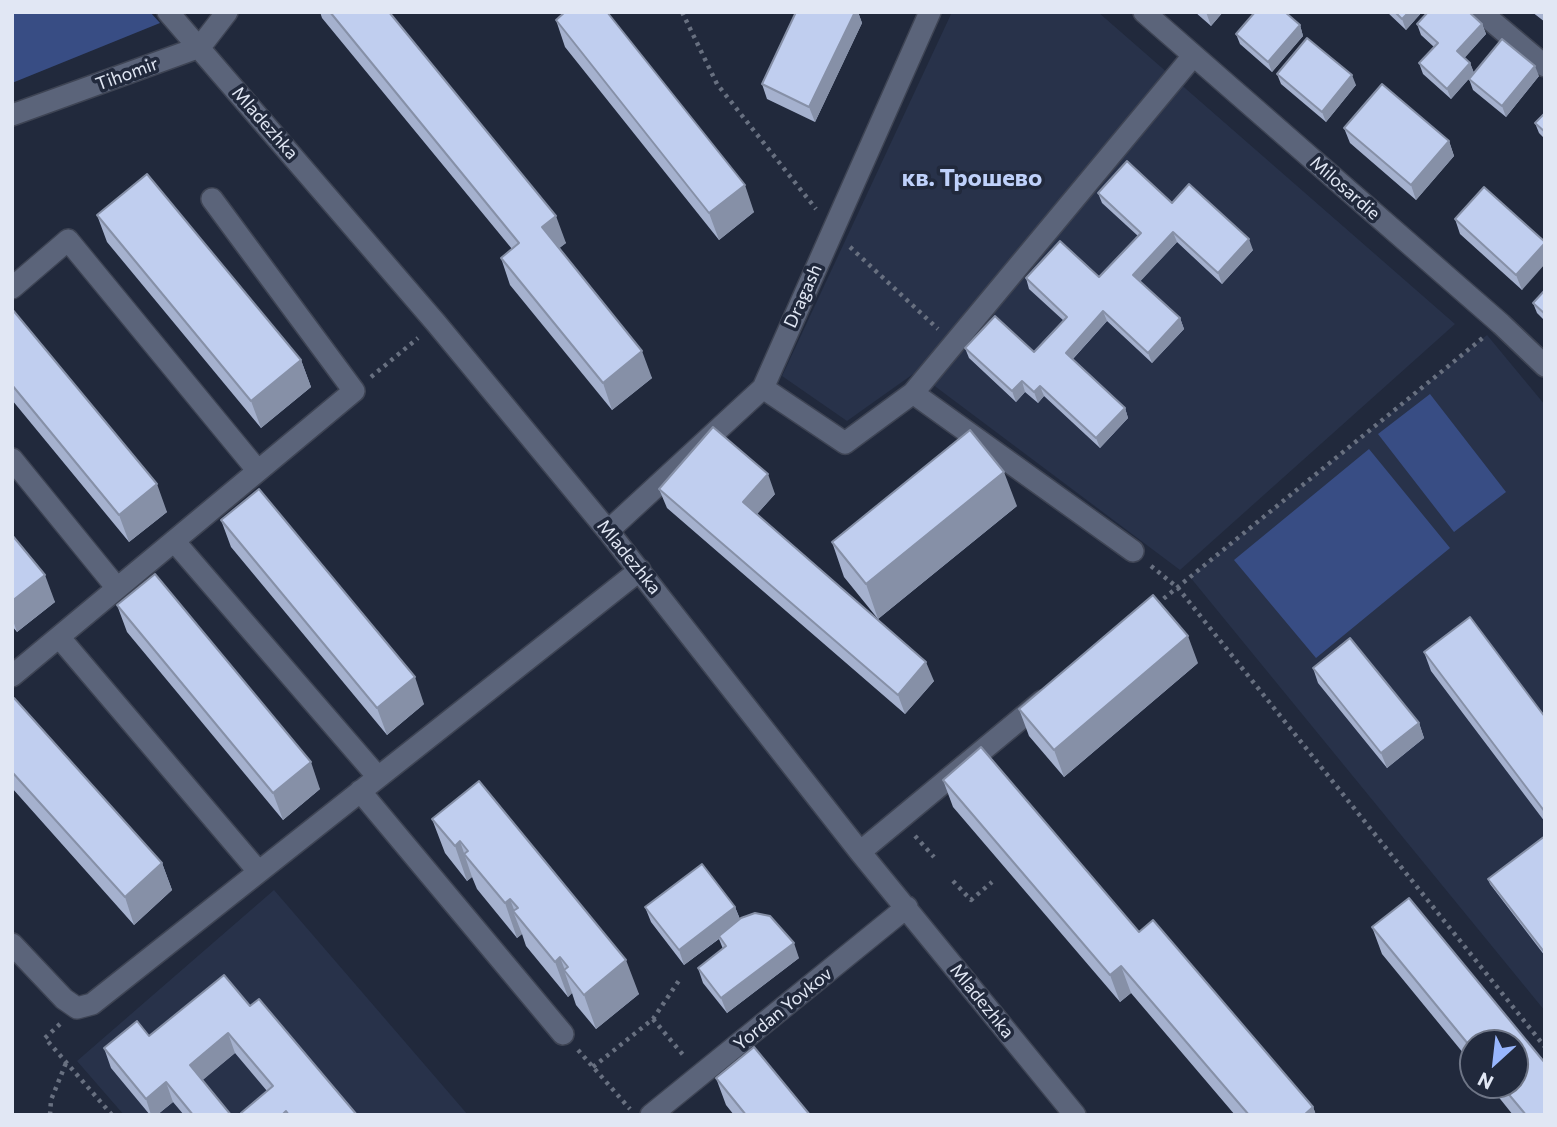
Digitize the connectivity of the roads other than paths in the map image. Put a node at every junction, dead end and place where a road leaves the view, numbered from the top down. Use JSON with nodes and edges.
{"nodes":[{"id":1,"x":168,"y":12,"type":"edge"},
{"id":2,"x":227,"y":12,"type":"edge"},
{"id":3,"x":930,"y":12,"type":"edge"},
{"id":4,"x":1144,"y":12,"type":"edge"},
{"id":5,"x":1481,"y":12,"type":"edge"},
{"id":6,"x":200,"y":47,"type":"junction"},
{"id":7,"x":1193,"y":56,"type":"junction"},
{"id":8,"x":1545,"y":66,"type":"edge"},
{"id":9,"x":12,"y":114,"type":"edge"},
{"id":10,"x":212,"y":199,"type":"dead end"},
{"id":11,"x":12,"y":288,"type":"edge"},
{"id":12,"x":1545,"y":366,"type":"edge"},
{"id":13,"x":763,"y":388,"type":"junction"},
{"id":14,"x":913,"y":393,"type":"junction"},
{"id":15,"x":12,"y":459,"type":"edge"},
{"id":16,"x":258,"y":471,"type":"junction"},
{"id":17,"x":608,"y":531,"type":"junction"},
{"id":18,"x":174,"y":541,"type":"junction"},
{"id":19,"x":1133,"y":551,"type":"road end"},
{"id":20,"x":640,"y":570,"type":"junction"},
{"id":21,"x":117,"y":588,"type":"junction"},
{"id":22,"x":59,"y":637,"type":"junction"},
{"id":23,"x":13,"y":674,"type":"edge"},
{"id":24,"x":1054,"y":690,"type":"edge"},
{"id":25,"x":378,"y":777,"type":"junction"},
{"id":26,"x":360,"y":791,"type":"junction"},
{"id":27,"x":860,"y":852,"type":"junction"},
{"id":28,"x":258,"y":872,"type":"junction"},
{"id":29,"x":907,"y":907,"type":"junction"},
{"id":30,"x":12,"y":944,"type":"edge"},
{"id":31,"x":564,"y":1034,"type":"road end"},
{"id":32,"x":657,"y":1113,"type":"edge"},
{"id":33,"x":1075,"y":1115,"type":"edge"}],
"edges":[{"from":1,"to":6,"type":"street","name":"Mladezhka"},
{"from":2,"to":6,"type":"street"},
{"from":3,"to":13,"type":"street","name":"Dragash"},
{"from":4,"to":7,"type":"street","name":"Milosardie"},
{"from":5,"to":8,"type":"street"},
{"from":6,"to":9,"type":"street","name":"Tihomir"},
{"from":6,"to":17,"type":"street","name":"Mladezhka"},
{"from":7,"to":12,"type":"street","name":"Milosardie"},
{"from":7,"to":14,"type":"street"},
{"from":10,"to":16,"type":"street"},
{"from":11,"to":16,"type":"street"},
{"from":13,"to":14,"type":"street"},
{"from":13,"to":17,"type":"street","name":"Dragash"},
{"from":14,"to":19,"type":"street"},
{"from":15,"to":21,"type":"street"},
{"from":16,"to":18,"type":"street"},
{"from":17,"to":20,"type":"street","name":"Mladezhka"},
{"from":18,"to":21,"type":"street"},
{"from":18,"to":25,"type":"street"},
{"from":20,"to":25,"type":"street"},
{"from":20,"to":27,"type":"street","name":"Mladezhka"},
{"from":21,"to":22,"type":"street"},
{"from":22,"to":23,"type":"street"},
{"from":22,"to":28,"type":"street"},
{"from":24,"to":27,"type":"street"},
{"from":25,"to":26,"type":"street"},
{"from":26,"to":28,"type":"street"},
{"from":26,"to":31,"type":"street"},
{"from":27,"to":29,"type":"street","name":"Mladezhka"},
{"from":28,"to":30,"type":"street"},
{"from":29,"to":32,"type":"street","name":"Yordan Yovkov"},
{"from":29,"to":33,"type":"street","name":"Mladezhka"}]}
